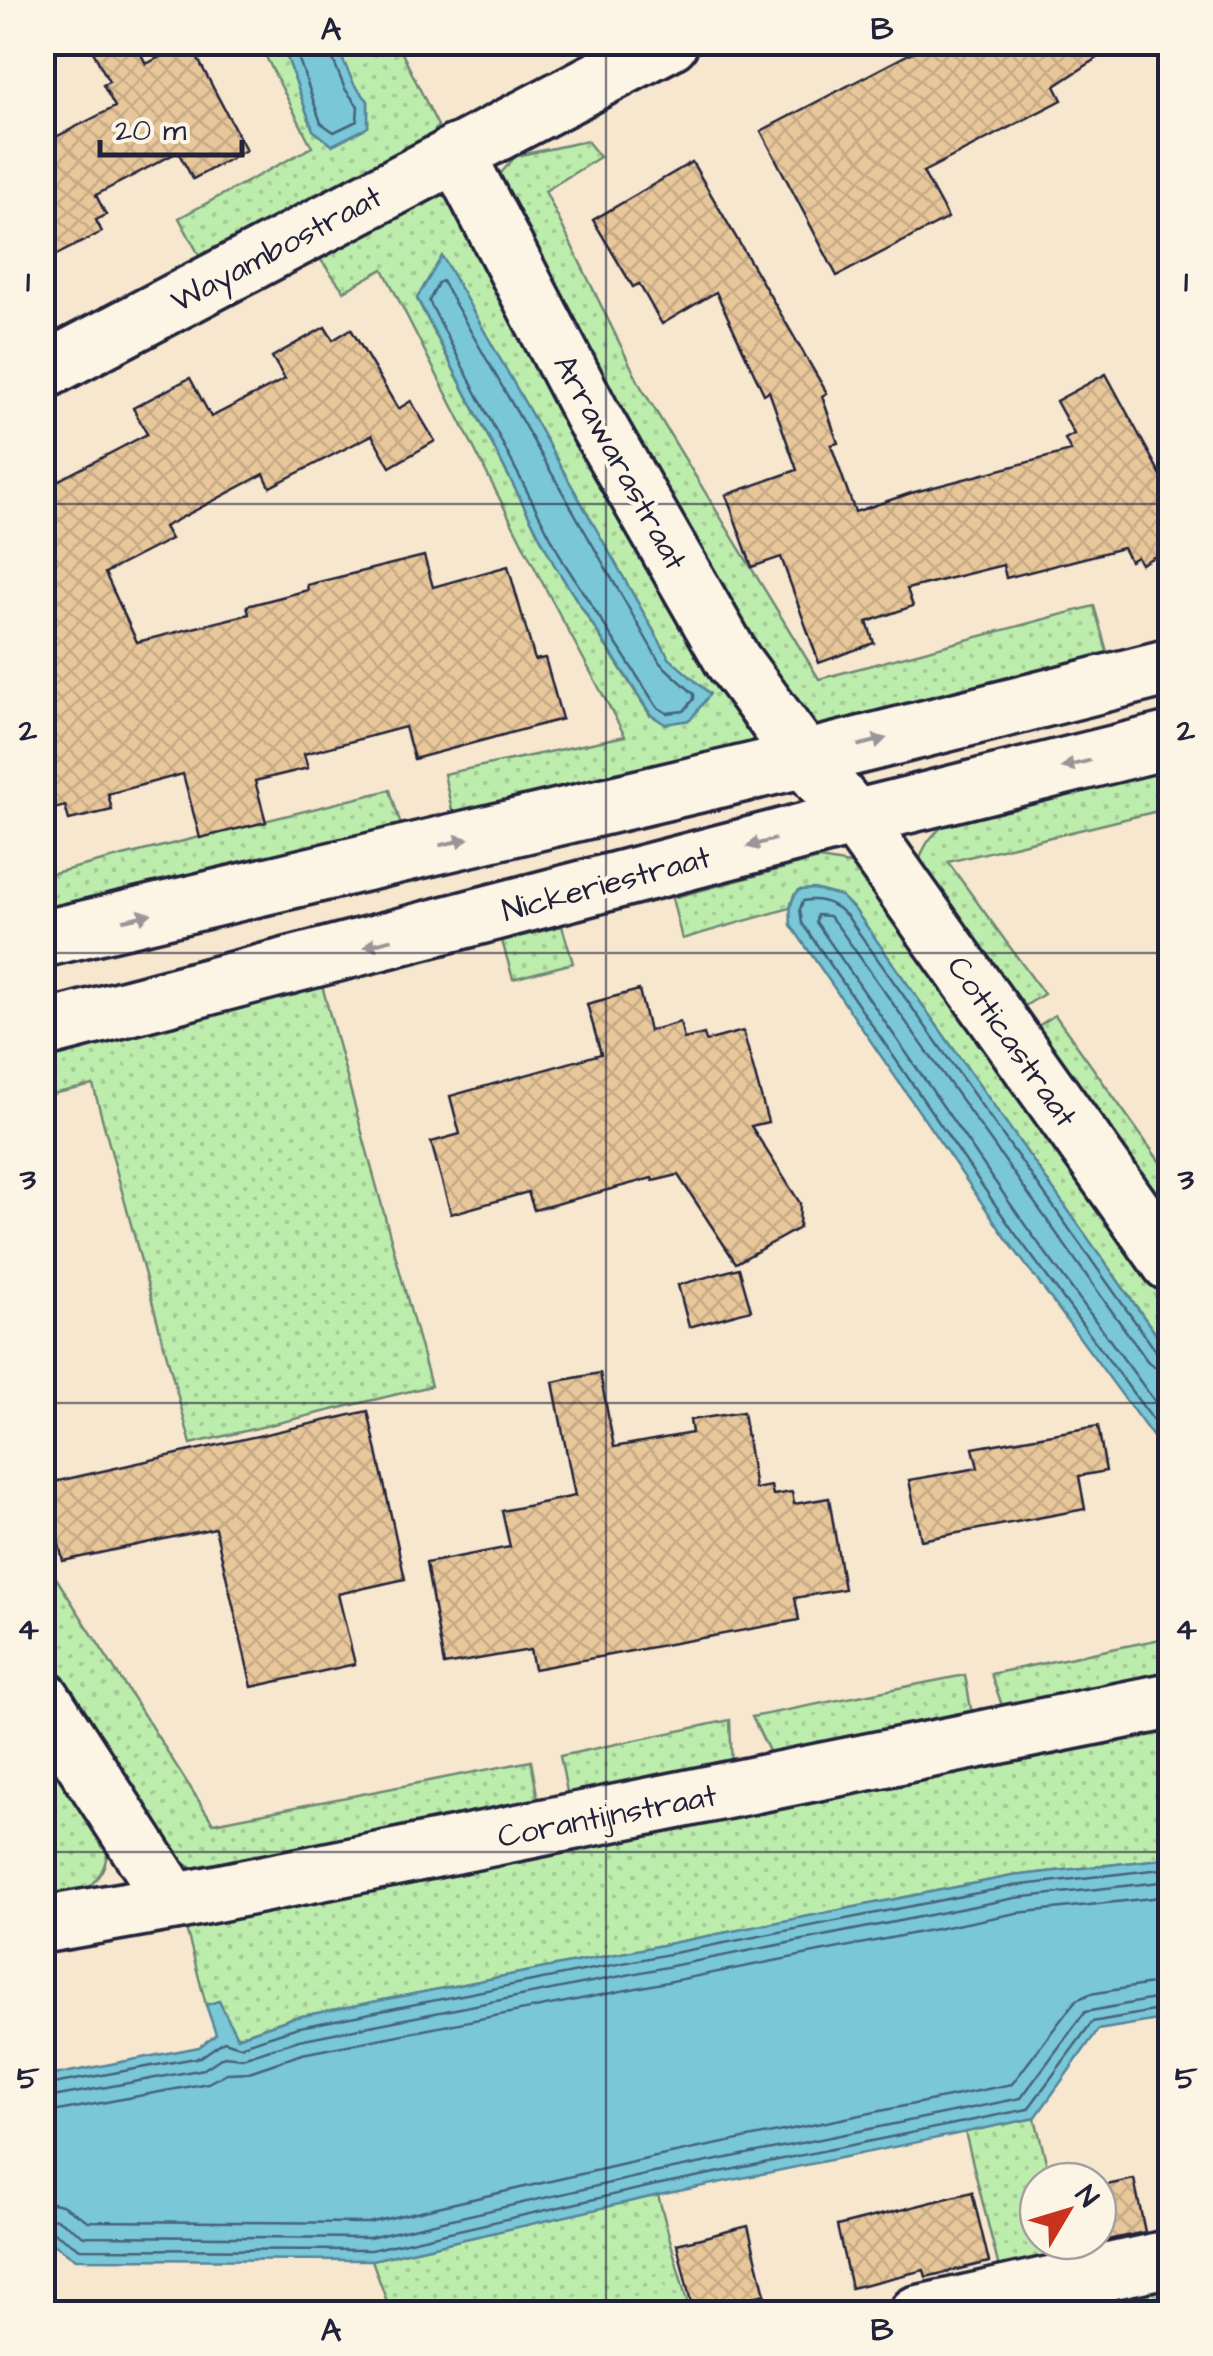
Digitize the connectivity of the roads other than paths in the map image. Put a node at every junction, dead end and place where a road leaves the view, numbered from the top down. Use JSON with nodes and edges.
{"nodes":[{"id":1,"x":670,"y":42,"type":"edge"},
{"id":2,"x":456,"y":152,"type":"junction"},
{"id":3,"x":42,"y":372,"type":"edge"},
{"id":4,"x":1170,"y":666,"type":"edge"},
{"id":5,"x":1170,"y":740,"type":"edge"},
{"id":6,"x":805,"y":758,"type":"junction"},
{"id":7,"x":855,"y":818,"type":"junction"},
{"id":8,"x":42,"y":939,"type":"edge"},
{"id":9,"x":42,"y":1030,"type":"edge"},
{"id":10,"x":1170,"y":1264,"type":"edge"},
{"id":11,"x":42,"y":1698,"type":"edge"},
{"id":12,"x":1170,"y":1701,"type":"edge"},
{"id":13,"x":174,"y":1902,"type":"junction"},
{"id":14,"x":42,"y":1925,"type":"edge"},
{"id":15,"x":1170,"y":2258,"type":"edge"},
{"id":16,"x":917,"y":2314,"type":"edge"}],
"edges":[{"from":1,"to":2,"type":"street","name":"Wayambostraat"},
{"from":2,"to":3,"type":"street","name":"Wayambostraat"},
{"from":2,"to":6,"type":"street","name":"Arrawarastraat"},
{"from":6,"to":4,"type":"street","one_way":true},
{"from":5,"to":7,"type":"street","name":"Nickeriestraat","one_way":true},
{"from":6,"to":7,"type":"street","name":"Arrawarastraat"},
{"from":8,"to":6,"type":"street","one_way":true},
{"from":7,"to":9,"type":"street","name":"Nickeriestraat","one_way":true},
{"from":7,"to":10,"type":"street","name":"Cotticastraat"},
{"from":11,"to":13,"type":"street"},
{"from":12,"to":13,"type":"street","name":"Corantijnstraat"},
{"from":13,"to":14,"type":"street","name":"Corantijnstraat"},
{"from":15,"to":16,"type":"street"}]}
